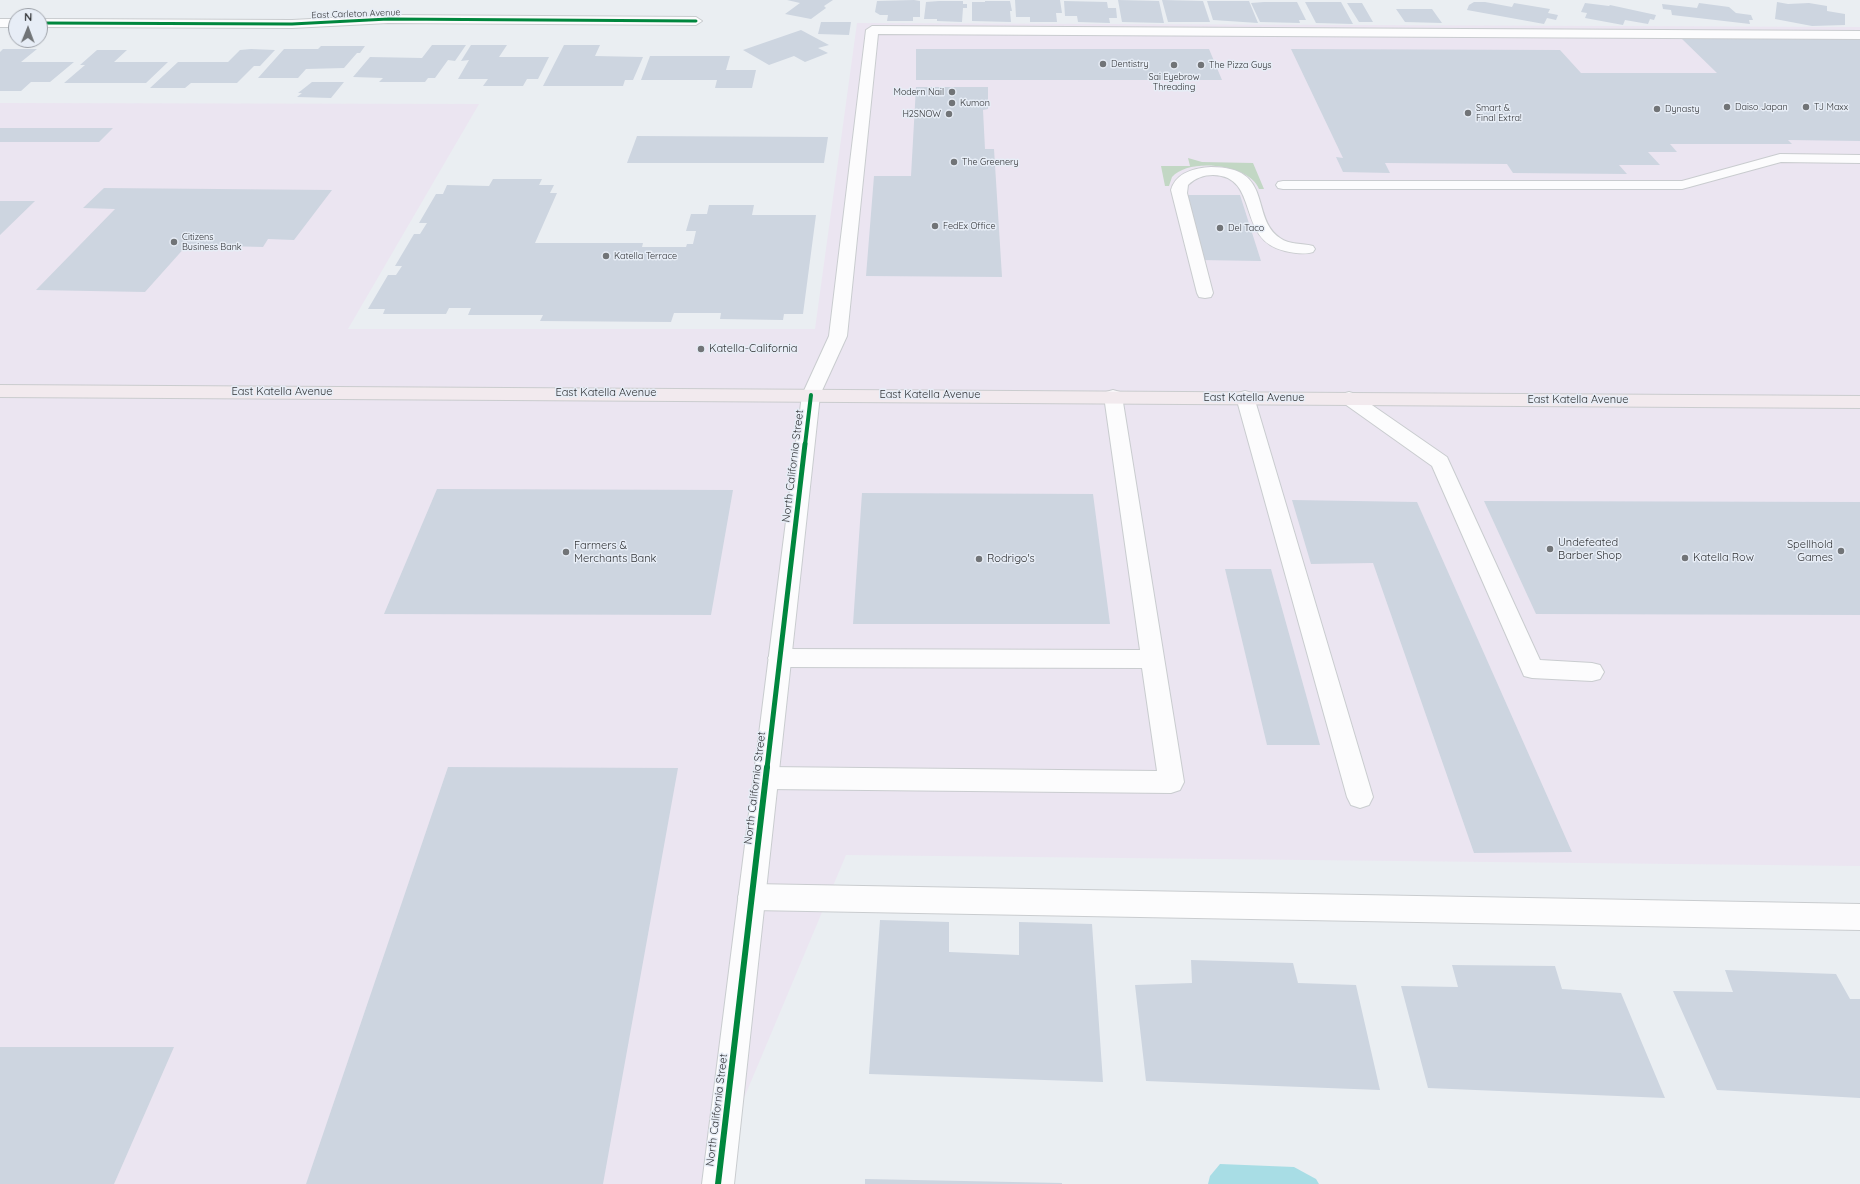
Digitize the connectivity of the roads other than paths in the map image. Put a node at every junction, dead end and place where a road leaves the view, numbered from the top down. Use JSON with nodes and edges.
{"nodes":[{"id":1,"x":696,"y":21,"type":"dead end"},
{"id":2,"x":48,"y":23,"type":"edge"},
{"id":3,"x":1860,"y":35,"type":"edge"},
{"id":4,"x":1860,"y":159,"type":"edge"},
{"id":5,"x":1283,"y":185,"type":"dead end"},
{"id":6,"x":1307,"y":249,"type":"dead end"},
{"id":7,"x":1205,"y":293,"type":"dead end"},
{"id":8,"x":0,"y":390,"type":"edge"},
{"id":9,"x":811,"y":394,"type":"junction"},
{"id":10,"x":1114,"y":396,"type":"junction"},
{"id":11,"x":1244,"y":398,"type":"junction"},
{"id":12,"x":1349,"y":398,"type":"junction"},
{"id":13,"x":1860,"y":402,"type":"edge"},
{"id":14,"x":780,"y":658,"type":"junction"},
{"id":15,"x":1152,"y":659,"type":"junction"},
{"id":16,"x":1592,"y":672,"type":"dead end"},
{"id":17,"x":766,"y":778,"type":"junction"},
{"id":18,"x":1360,"y":797,"type":"dead end"},
{"id":19,"x":752,"y":897,"type":"junction"},
{"id":20,"x":1860,"y":917,"type":"edge"},
{"id":21,"x":718,"y":1184,"type":"edge"}],
"edges":[{"from":1,"to":2,"type":"street","name":"East Carleton Avenue"},
{"from":3,"to":9,"type":"street","name":"North California Street"},
{"from":4,"to":5,"type":"street"},
{"from":6,"to":7,"type":"street"},
{"from":8,"to":9,"type":"main road","name":"East Katella Avenue"},
{"from":9,"to":10,"type":"main road","name":"East Katella Avenue"},
{"from":9,"to":14,"type":"street","name":"North California Street"},
{"from":10,"to":11,"type":"main road","name":"East Katella Avenue"},
{"from":10,"to":15,"type":"street"},
{"from":11,"to":12,"type":"main road","name":"East Katella Avenue"},
{"from":11,"to":18,"type":"street"},
{"from":12,"to":13,"type":"main road","name":"East Katella Avenue"},
{"from":12,"to":16,"type":"street"},
{"from":14,"to":15,"type":"street"},
{"from":14,"to":17,"type":"street","name":"North California Street"},
{"from":15,"to":17,"type":"street"},
{"from":17,"to":19,"type":"street","name":"North California Street"},
{"from":19,"to":20,"type":"street"},
{"from":19,"to":21,"type":"street","name":"North California Street"}]}
